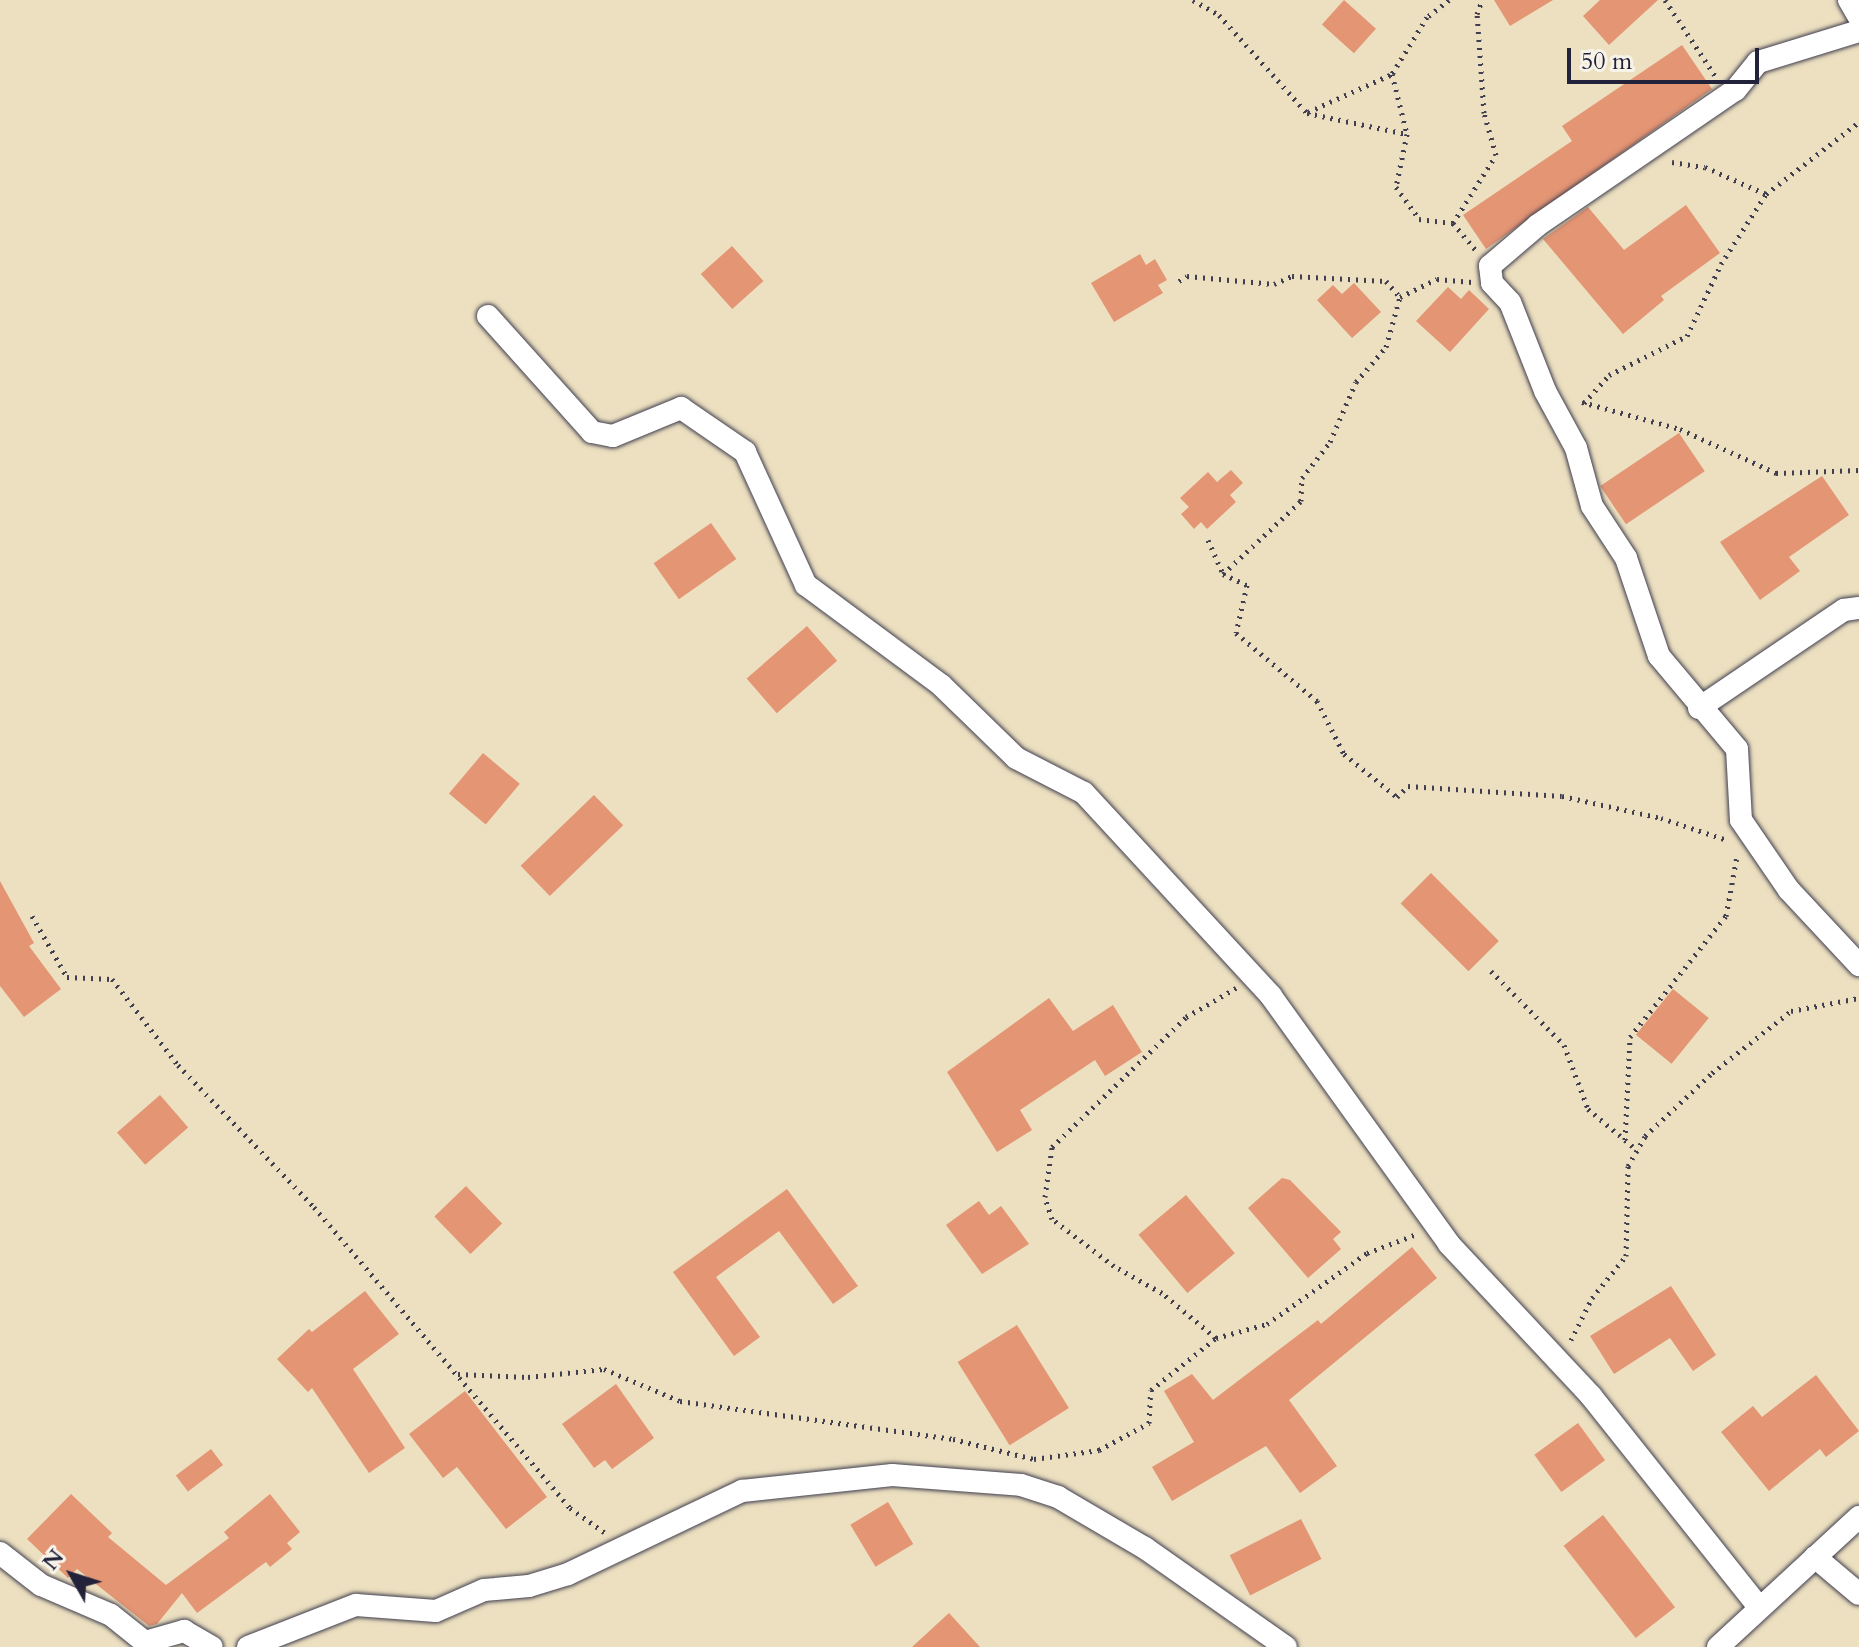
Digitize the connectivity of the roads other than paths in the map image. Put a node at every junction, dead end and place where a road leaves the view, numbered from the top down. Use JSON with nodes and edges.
{"nodes":[{"id":1,"x":1849,"y":0,"type":"edge"},
{"id":2,"x":1859,"y":17,"type":"edge"},
{"id":3,"x":1859,"y":31,"type":"edge"},
{"id":4,"x":488,"y":316,"type":"dead end"},
{"id":5,"x":1859,"y":608,"type":"edge"},
{"id":6,"x":1699,"y":708,"type":"junction"},
{"id":7,"x":1859,"y":965,"type":"edge"},
{"id":8,"x":1859,"y":1517,"type":"edge"},
{"id":9,"x":0,"y":1553,"type":"edge"},
{"id":10,"x":1815,"y":1557,"type":"junction"},
{"id":11,"x":1859,"y":1594,"type":"edge"},
{"id":12,"x":1759,"y":1607,"type":"junction"},
{"id":13,"x":212,"y":1647,"type":"edge"},
{"id":14,"x":248,"y":1647,"type":"edge"},
{"id":15,"x":1286,"y":1647,"type":"edge"},
{"id":16,"x":1718,"y":1647,"type":"edge"}],
"edges":[{"from":1,"to":2,"type":"street"},
{"from":3,"to":6,"type":"street"},
{"from":4,"to":12,"type":"street"},
{"from":5,"to":6,"type":"street"},
{"from":6,"to":7,"type":"street"},
{"from":8,"to":10,"type":"street"},
{"from":9,"to":13,"type":"street"},
{"from":10,"to":11,"type":"street"},
{"from":10,"to":12,"type":"street"},
{"from":12,"to":16,"type":"street"},
{"from":14,"to":15,"type":"street"}]}
